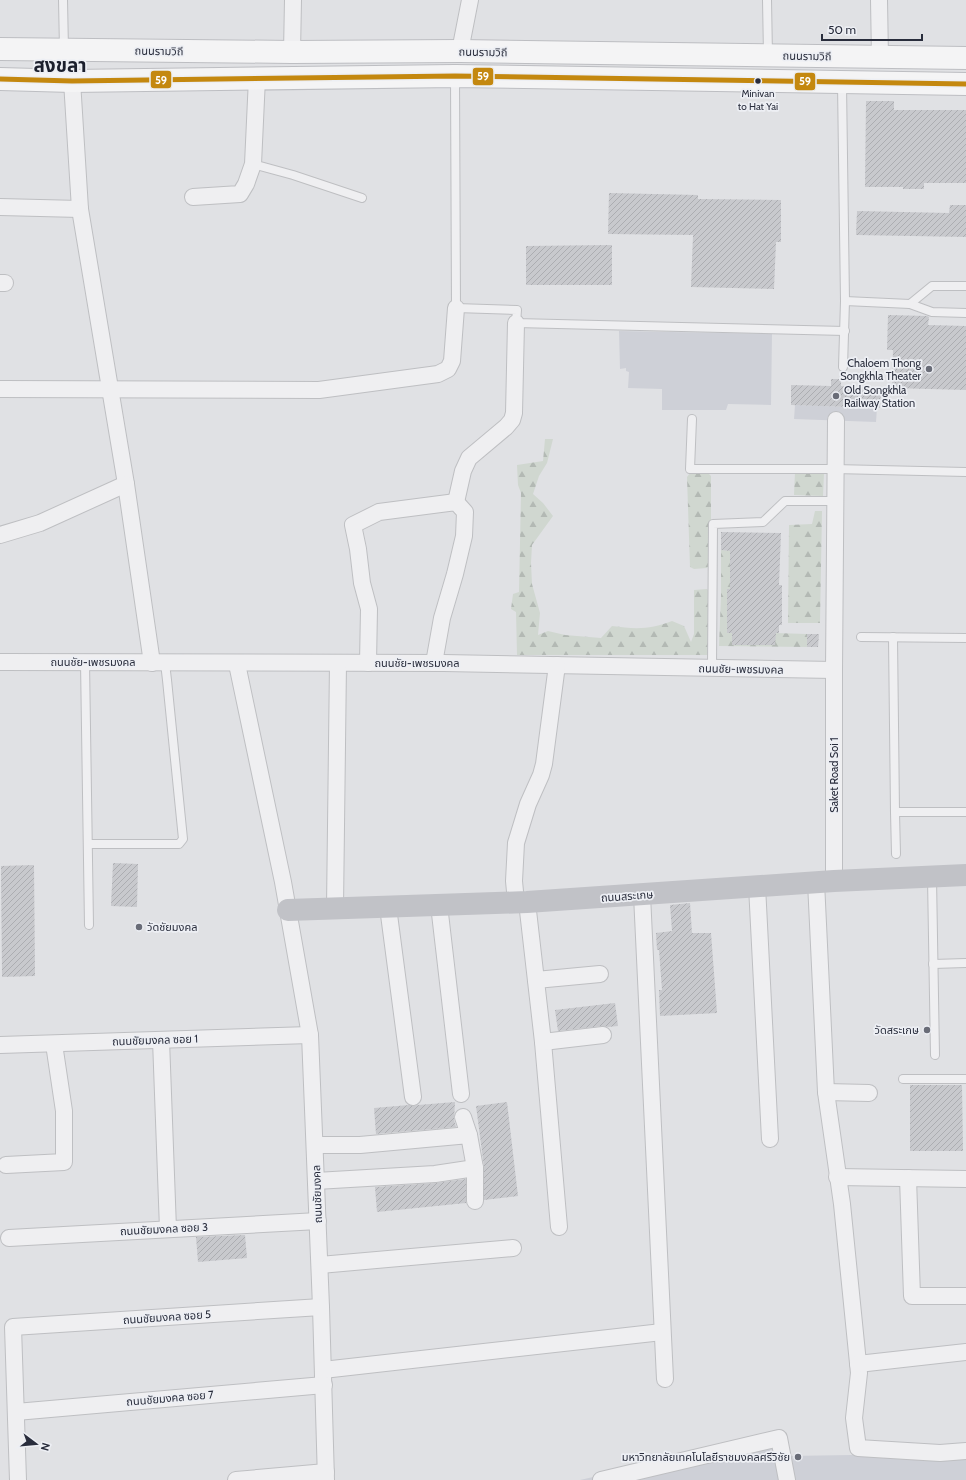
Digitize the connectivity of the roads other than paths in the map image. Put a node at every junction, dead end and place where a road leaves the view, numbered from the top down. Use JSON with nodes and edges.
{"nodes":[{"id":1,"x":63,"y":0,"type":"edge"},
{"id":2,"x":293,"y":0,"type":"edge"},
{"id":3,"x":470,"y":0,"type":"edge"},
{"id":4,"x":767,"y":0,"type":"edge"},
{"id":5,"x":879,"y":0,"type":"edge"},
{"id":6,"x":0,"y":49,"type":"edge"},
{"id":7,"x":64,"y":49,"type":"junction"},
{"id":8,"x":292,"y":52,"type":"junction"},
{"id":9,"x":460,"y":52,"type":"junction"},
{"id":10,"x":768,"y":56,"type":"junction"},
{"id":11,"x":880,"y":57,"type":"junction"},
{"id":12,"x":966,"y":58,"type":"edge"},
{"id":13,"x":455,"y":76,"type":"junction"},
{"id":14,"x":257,"y":78,"type":"junction"},
{"id":15,"x":0,"y":79,"type":"edge"},
{"id":16,"x":72,"y":81,"type":"junction"},
{"id":17,"x":842,"y":82,"type":"junction"},
{"id":18,"x":966,"y":84,"type":"edge"},
{"id":19,"x":253,"y":164,"type":"junction"},
{"id":20,"x":193,"y":197,"type":"dead end"},
{"id":21,"x":362,"y":198,"type":"dead end"},
{"id":22,"x":0,"y":207,"type":"edge"},
{"id":23,"x":80,"y":208,"type":"junction"},
{"id":24,"x":966,"y":286,"type":"edge"},
{"id":25,"x":845,"y":302,"type":"junction"},
{"id":26,"x":910,"y":304,"type":"junction"},
{"id":27,"x":456,"y":308,"type":"junction"},
{"id":28,"x":966,"y":314,"type":"edge"},
{"id":29,"x":516,"y":323,"type":"junction"},
{"id":30,"x":845,"y":331,"type":"junction"},
{"id":31,"x":844,"y":367,"type":"dead end"},
{"id":32,"x":0,"y":389,"type":"edge"},
{"id":33,"x":111,"y":389,"type":"junction"},
{"id":34,"x":692,"y":419,"type":"dead end"},
{"id":35,"x":836,"y":420,"type":"dead end"},
{"id":36,"x":834,"y":469,"type":"junction"},
{"id":37,"x":966,"y":472,"type":"edge"},
{"id":38,"x":126,"y":484,"type":"junction"},
{"id":39,"x":834,"y":501,"type":"junction"},
{"id":40,"x":456,"y":502,"type":"junction"},
{"id":41,"x":0,"y":535,"type":"edge"},
{"id":42,"x":861,"y":637,"type":"dead end"},
{"id":43,"x":893,"y":637,"type":"junction"},
{"id":44,"x":966,"y":638,"type":"edge"},
{"id":45,"x":0,"y":662,"type":"edge"},
{"id":46,"x":85,"y":662,"type":"junction"},
{"id":47,"x":158,"y":663,"type":"junction"},
{"id":48,"x":338,"y":663,"type":"junction"},
{"id":49,"x":368,"y":663,"type":"junction"},
{"id":50,"x":434,"y":663,"type":"junction"},
{"id":51,"x":237,"y":664,"type":"junction"},
{"id":52,"x":557,"y":665,"type":"junction"},
{"id":53,"x":712,"y":668,"type":"junction"},
{"id":54,"x":834,"y":670,"type":"junction"},
{"id":55,"x":895,"y":812,"type":"junction"},
{"id":56,"x":966,"y":812,"type":"edge"},
{"id":57,"x":89,"y":844,"type":"junction"},
{"id":58,"x":896,"y":854,"type":"dead end"},
{"id":59,"x":966,"y":875,"type":"edge"},
{"id":60,"x":932,"y":877,"type":"junction"},
{"id":61,"x":825,"y":881,"type":"junction"},
{"id":62,"x":757,"y":886,"type":"junction"},
{"id":63,"x":642,"y":895,"type":"junction"},
{"id":64,"x":522,"y":902,"type":"junction"},
{"id":65,"x":439,"y":905,"type":"junction"},
{"id":66,"x":388,"y":906,"type":"junction"},
{"id":67,"x":335,"y":908,"type":"junction"},
{"id":68,"x":288,"y":910,"type":"junction"},
{"id":69,"x":89,"y":926,"type":"dead end"},
{"id":70,"x":966,"y":963,"type":"edge"},
{"id":71,"x":933,"y":964,"type":"junction"},
{"id":72,"x":600,"y":974,"type":"dead end"},
{"id":73,"x":536,"y":980,"type":"junction"},
{"id":74,"x":310,"y":1035,"type":"junction"},
{"id":75,"x":603,"y":1035,"type":"dead end"},
{"id":76,"x":161,"y":1040,"type":"junction"},
{"id":77,"x":543,"y":1042,"type":"junction"},
{"id":78,"x":54,"y":1044,"type":"junction"},
{"id":79,"x":0,"y":1045,"type":"edge"},
{"id":80,"x":935,"y":1055,"type":"dead end"},
{"id":81,"x":903,"y":1079,"type":"dead end"},
{"id":82,"x":966,"y":1079,"type":"edge"},
{"id":83,"x":826,"y":1092,"type":"junction"},
{"id":84,"x":869,"y":1093,"type":"dead end"},
{"id":85,"x":461,"y":1094,"type":"dead end"},
{"id":86,"x":413,"y":1097,"type":"dead end"},
{"id":87,"x":463,"y":1117,"type":"dead end"},
{"id":88,"x":469,"y":1135,"type":"junction"},
{"id":89,"x":770,"y":1139,"type":"dead end"},
{"id":90,"x":315,"y":1145,"type":"junction"},
{"id":91,"x":6,"y":1165,"type":"dead end"},
{"id":92,"x":475,"y":1168,"type":"junction"},
{"id":93,"x":837,"y":1177,"type":"junction"},
{"id":94,"x":908,"y":1178,"type":"junction"},
{"id":95,"x":966,"y":1179,"type":"edge"},
{"id":96,"x":316,"y":1181,"type":"junction"},
{"id":97,"x":475,"y":1201,"type":"dead end"},
{"id":98,"x":318,"y":1221,"type":"junction"},
{"id":99,"x":559,"y":1227,"type":"dead end"},
{"id":100,"x":168,"y":1229,"type":"junction"},
{"id":101,"x":9,"y":1238,"type":"dead end"},
{"id":102,"x":513,"y":1248,"type":"dead end"},
{"id":103,"x":320,"y":1266,"type":"junction"},
{"id":104,"x":966,"y":1296,"type":"edge"},
{"id":105,"x":321,"y":1307,"type":"junction"},
{"id":106,"x":662,"y":1332,"type":"junction"},
{"id":107,"x":966,"y":1352,"type":"edge"},
{"id":108,"x":7,"y":1354,"type":"edge"},
{"id":109,"x":858,"y":1364,"type":"junction"},
{"id":110,"x":324,"y":1377,"type":"junction"},
{"id":111,"x":665,"y":1379,"type":"dead end"},
{"id":112,"x":16,"y":1412,"type":"junction"},
{"id":113,"x":966,"y":1451,"type":"edge"},
{"id":114,"x":326,"y":1476,"type":"edge"},
{"id":115,"x":18,"y":1480,"type":"edge"},
{"id":116,"x":236,"y":1480,"type":"edge"},
{"id":117,"x":601,"y":1480,"type":"edge"},
{"id":118,"x":787,"y":1480,"type":"edge"}],
"edges":[{"from":1,"to":7,"type":"lane"},
{"from":2,"to":8,"type":"street"},
{"from":3,"to":9,"type":"street"},
{"from":4,"to":10,"type":"lane"},
{"from":5,"to":11,"type":"street"},
{"from":6,"to":7,"type":"main road","name":"ถนนรามวิถี"},
{"from":7,"to":8,"type":"main road","name":"ถนนรามวิถี"},
{"from":8,"to":9,"type":"main road","name":"ถนนรามวิถี"},
{"from":9,"to":10,"type":"main road","name":"ถนนรามวิถี"},
{"from":10,"to":11,"type":"main road","name":"ถนนรามวิถี"},
{"from":11,"to":12,"type":"main road","name":"ถนนรามวิถี"},
{"from":13,"to":14,"type":"main road"},
{"from":13,"to":17,"type":"main road"},
{"from":13,"to":27,"type":"lane"},
{"from":14,"to":16,"type":"main road"},
{"from":14,"to":19,"type":"street"},
{"from":15,"to":16,"type":"main road"},
{"from":16,"to":23,"type":"street"},
{"from":17,"to":18,"type":"main road"},
{"from":17,"to":25,"type":"lane"},
{"from":19,"to":20,"type":"street"},
{"from":19,"to":21,"type":"lane"},
{"from":22,"to":23,"type":"street"},
{"from":23,"to":33,"type":"street"},
{"from":24,"to":26,"type":"lane"},
{"from":25,"to":26,"type":"lane"},
{"from":25,"to":30,"type":"lane"},
{"from":26,"to":28,"type":"lane"},
{"from":27,"to":29,"type":"lane"},
{"from":27,"to":33,"type":"street"},
{"from":29,"to":30,"type":"lane"},
{"from":29,"to":40,"type":"street"},
{"from":30,"to":31,"type":"lane"},
{"from":32,"to":33,"type":"street"},
{"from":33,"to":38,"type":"street"},
{"from":34,"to":36,"type":"lane"},
{"from":35,"to":36,"type":"street","name":"Saket Road Soi 1"},
{"from":36,"to":37,"type":"lane"},
{"from":36,"to":39,"type":"street","name":"Saket Road Soi 1"},
{"from":38,"to":41,"type":"street"},
{"from":38,"to":47,"type":"street"},
{"from":39,"to":53,"type":"lane"},
{"from":39,"to":54,"type":"street","name":"Saket Road Soi 1"},
{"from":40,"to":49,"type":"street"},
{"from":40,"to":50,"type":"street"},
{"from":42,"to":43,"type":"lane"},
{"from":43,"to":44,"type":"lane"},
{"from":43,"to":55,"type":"lane"},
{"from":45,"to":46,"type":"street","name":"ถนนชัย-เพชรมงคล"},
{"from":46,"to":47,"type":"street","name":"ถนนชัย-เพชรมงคล"},
{"from":46,"to":57,"type":"lane"},
{"from":47,"to":51,"type":"street","name":"ถนนชัย-เพชรมงคล"},
{"from":47,"to":57,"type":"lane"},
{"from":48,"to":49,"type":"street","name":"ถนนชัย-เพชรมงคล"},
{"from":48,"to":51,"type":"street","name":"ถนนชัย-เพชรมงคล"},
{"from":48,"to":67,"type":"street"},
{"from":49,"to":50,"type":"street","name":"ถนนชัย-เพชรมงคล"},
{"from":50,"to":52,"type":"street","name":"ถนนชัย-เพชรมงคล"},
{"from":51,"to":68,"type":"street","name":"ถนนชัยมงคล"},
{"from":52,"to":53,"type":"street","name":"ถนนชัย-เพชรมงคล"},
{"from":52,"to":64,"type":"street"},
{"from":53,"to":54,"type":"street","name":"ถนนชัย-เพชรมงคล"},
{"from":54,"to":61,"type":"street","name":"Saket Road Soi 1"},
{"from":55,"to":56,"type":"lane"},
{"from":55,"to":58,"type":"lane"},
{"from":57,"to":69,"type":"lane"},
{"from":59,"to":60,"type":"street","name":"ถนนสระเกษ"},
{"from":60,"to":61,"type":"street","name":"ถนนสระเกษ"},
{"from":60,"to":71,"type":"lane"},
{"from":61,"to":62,"type":"street","name":"ถนนสระเกษ"},
{"from":61,"to":83,"type":"street","name":"Saket Road Soi 1"},
{"from":62,"to":63,"type":"street","name":"ถนนสระเกษ"},
{"from":62,"to":89,"type":"street"},
{"from":63,"to":64,"type":"street","name":"ถนนสระเกษ"},
{"from":63,"to":106,"type":"street"},
{"from":64,"to":65,"type":"street","name":"ถนนสระเกษ"},
{"from":64,"to":73,"type":"street"},
{"from":65,"to":66,"type":"street","name":"ถนนสระเกษ"},
{"from":65,"to":85,"type":"street"},
{"from":66,"to":67,"type":"street","name":"ถนนสระเกษ"},
{"from":66,"to":86,"type":"street"},
{"from":67,"to":68,"type":"street","name":"ถนนสระเกษ"},
{"from":68,"to":74,"type":"street","name":"ถนนชัยมงคล"},
{"from":70,"to":71,"type":"lane"},
{"from":71,"to":80,"type":"lane"},
{"from":72,"to":73,"type":"street"},
{"from":73,"to":77,"type":"street"},
{"from":74,"to":76,"type":"street","name":"ถนนชัยมงคล ซอย 1"},
{"from":74,"to":90,"type":"street","name":"ถนนชัยมงคล"},
{"from":75,"to":77,"type":"street"},
{"from":76,"to":78,"type":"street","name":"ถนนชัยมงคล ซอย 1"},
{"from":76,"to":100,"type":"street"},
{"from":77,"to":99,"type":"street"},
{"from":78,"to":79,"type":"street","name":"ถนนชัยมงคล ซอย 1"},
{"from":78,"to":91,"type":"street"},
{"from":81,"to":82,"type":"lane"},
{"from":83,"to":84,"type":"street"},
{"from":83,"to":93,"type":"street","name":"Saket Road Soi 1"},
{"from":87,"to":88,"type":"street"},
{"from":88,"to":90,"type":"street"},
{"from":88,"to":92,"type":"street"},
{"from":90,"to":96,"type":"street","name":"ถนนชัยมงคล"},
{"from":92,"to":96,"type":"street"},
{"from":92,"to":97,"type":"street"},
{"from":93,"to":94,"type":"street"},
{"from":93,"to":109,"type":"street","name":"Saket Road Soi 1"},
{"from":94,"to":95,"type":"street"},
{"from":94,"to":104,"type":"street"},
{"from":96,"to":98,"type":"street","name":"ถนนชัยมงคล"},
{"from":98,"to":100,"type":"street","name":"ถนนชัยมงคล ซอย 3"},
{"from":98,"to":103,"type":"street","name":"ถนนชัยมงคล"},
{"from":100,"to":101,"type":"street","name":"ถนนชัยมงคล ซอย 3"},
{"from":102,"to":103,"type":"street"},
{"from":103,"to":105,"type":"street","name":"ถนนชัยมงคล"},
{"from":105,"to":108,"type":"street","name":"ถนนชัยมงคล ซอย 5"},
{"from":105,"to":110,"type":"street","name":"ถนนชัยมงคล"},
{"from":106,"to":110,"type":"street","name":"ถนนชัยมงคล ซอย 7"},
{"from":106,"to":111,"type":"street"},
{"from":107,"to":109,"type":"street"},
{"from":108,"to":112,"type":"street"},
{"from":109,"to":113,"type":"street","name":"Saket Road Soi 1"},
{"from":110,"to":112,"type":"street","name":"ถนนชัยมงคล ซอย 7"},
{"from":110,"to":114,"type":"street","name":"ถนนชัยมงคล"},
{"from":112,"to":115,"type":"street"},
{"from":114,"to":116,"type":"street"},
{"from":117,"to":118,"type":"street"}]}
